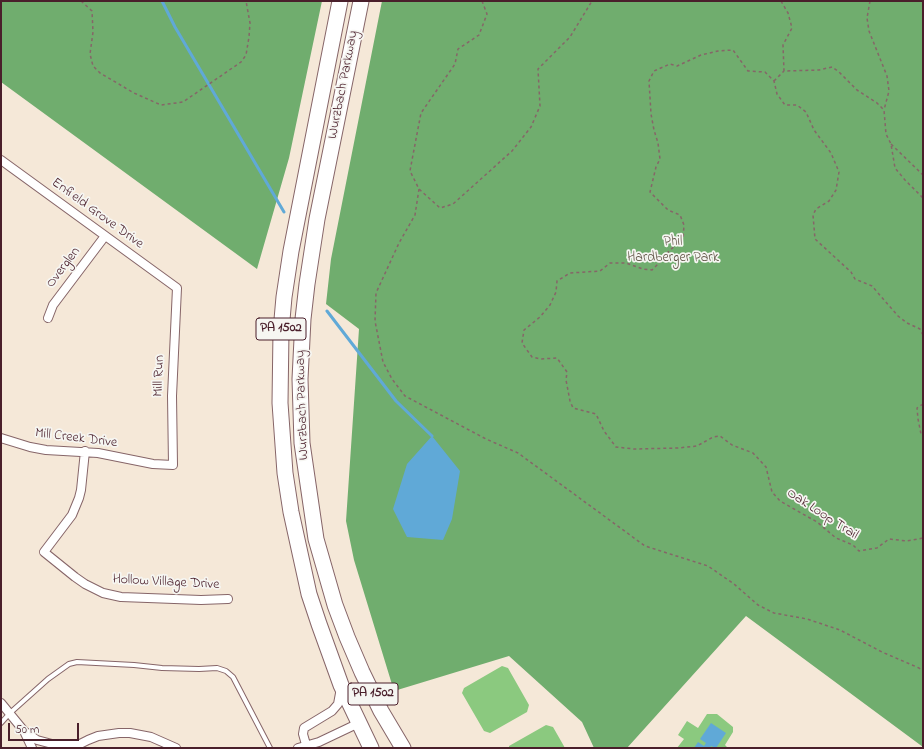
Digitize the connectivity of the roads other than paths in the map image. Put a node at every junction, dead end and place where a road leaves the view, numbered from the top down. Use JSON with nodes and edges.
{"nodes":[{"id":1,"x":340,"y":1,"type":"edge"},
{"id":2,"x":361,"y":1,"type":"edge"},
{"id":3,"x":1,"y":160,"type":"edge"},
{"id":4,"x":105,"y":236,"type":"junction"},
{"id":5,"x":178,"y":288,"type":"joint"},
{"id":6,"x":48,"y":318,"type":"dead end"},
{"id":7,"x":1,"y":438,"type":"edge"},
{"id":8,"x":85,"y":451,"type":"junction"},
{"id":9,"x":173,"y":465,"type":"joint"},
{"id":10,"x":228,"y":599,"type":"dead end"},
{"id":11,"x":341,"y":685,"type":"junction"},
{"id":12,"x":1,"y":703,"type":"edge"},
{"id":13,"x":10,"y":712,"type":"junction"},
{"id":14,"x":1,"y":723,"type":"edge"},
{"id":15,"x":358,"y":723,"type":"junction"},
{"id":16,"x":24,"y":731,"type":"junction"},
{"id":17,"x":75,"y":746,"type":"edge"},
{"id":18,"x":304,"y":747,"type":"edge"},
{"id":19,"x":32,"y":748,"type":"edge"},
{"id":20,"x":176,"y":748,"type":"edge"},
{"id":21,"x":270,"y":748,"type":"edge"},
{"id":22,"x":371,"y":748,"type":"edge"},
{"id":23,"x":403,"y":748,"type":"edge"}],
"edges":[{"from":1,"to":11,"type":"highway","name":"Wurzbach Parkway","number":"PA 1502"},
{"from":2,"to":23,"type":"highway","name":"Wurzbach Parkway","number":"PA 1502"},
{"from":3,"to":4,"type":"street","name":"Enfield Grove Drive"},
{"from":4,"to":5,"type":"street","name":"Enfield Grove Drive"},
{"from":4,"to":6,"type":"street","name":"Overglen"},
{"from":5,"to":9,"type":"street","name":"Mill Run"},
{"from":7,"to":8,"type":"street","name":"Mill Creek Drive"},
{"from":8,"to":9,"type":"street","name":"Mill Creek Drive"},
{"from":8,"to":10,"type":"street","name":"Hollow Village Drive"},
{"from":11,"to":15,"type":"highway","name":"Wurzbach Parkway","number":"PA 1502"},
{"from":11,"to":18,"type":"street"},
{"from":12,"to":13,"type":"street"},
{"from":13,"to":14,"type":"lane"},
{"from":13,"to":16,"type":"street"},
{"from":13,"to":21,"type":"lane"},
{"from":15,"to":18,"type":"street"},
{"from":15,"to":22,"type":"highway","name":"Wurzbach Parkway","number":"PA 1502"},
{"from":16,"to":17,"type":"street"},
{"from":16,"to":19,"type":"street"},
{"from":17,"to":20,"type":"street"}]}
